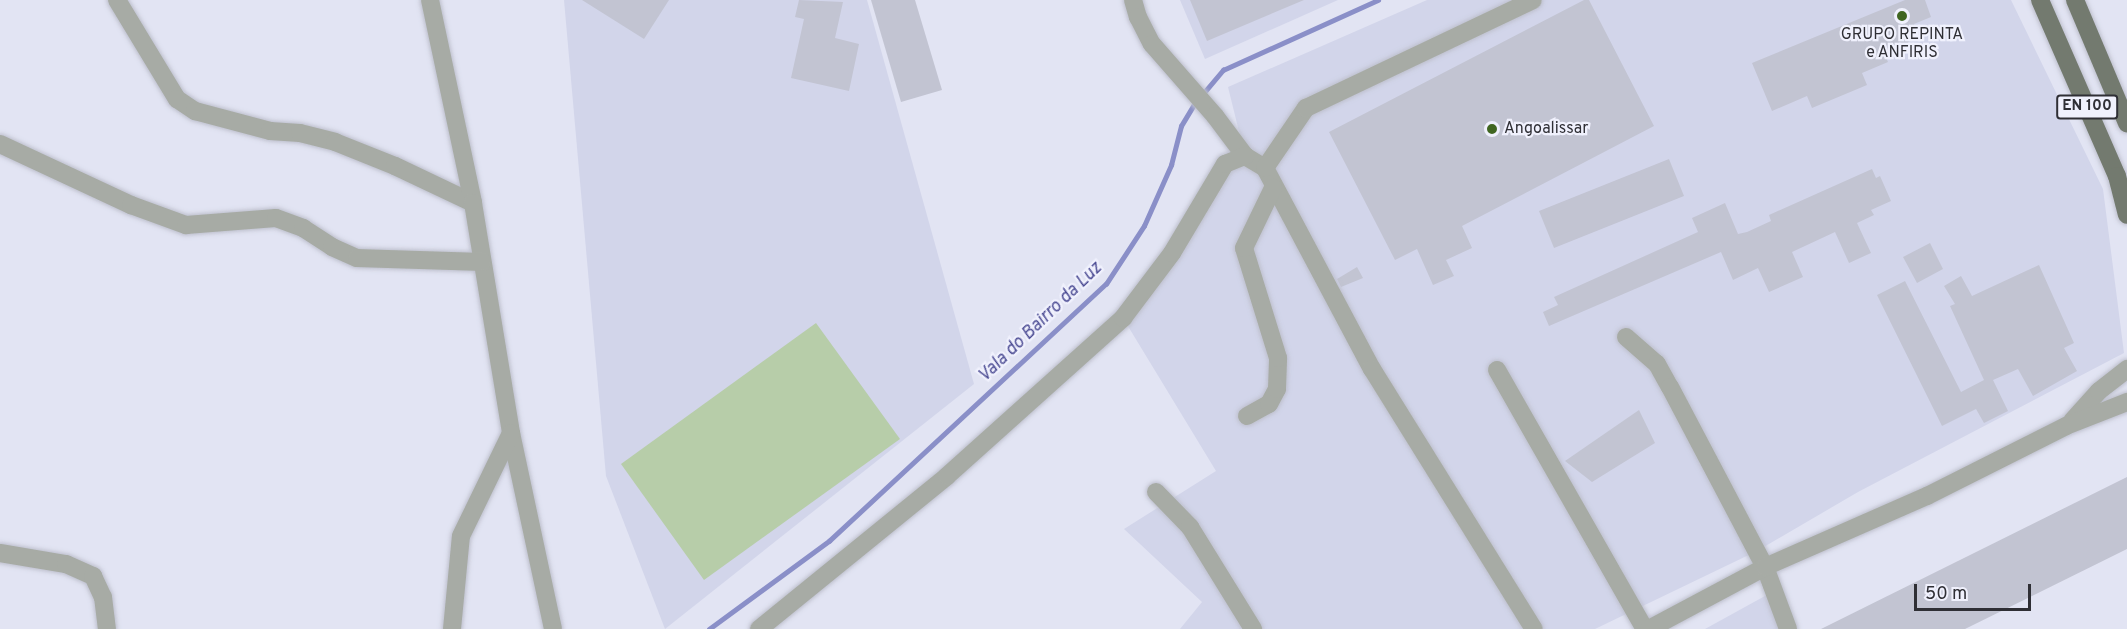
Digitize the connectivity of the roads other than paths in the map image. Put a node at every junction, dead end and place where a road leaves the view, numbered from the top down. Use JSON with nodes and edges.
{"nodes":[{"id":1,"x":117,"y":0,"type":"edge"},
{"id":2,"x":430,"y":0,"type":"edge"},
{"id":3,"x":1133,"y":0,"type":"edge"},
{"id":4,"x":1533,"y":0,"type":"edge"},
{"id":5,"x":2040,"y":0,"type":"edge"},
{"id":6,"x":2075,"y":0,"type":"edge"},
{"id":7,"x":2127,"y":123,"type":"edge"},
{"id":8,"x":0,"y":144,"type":"edge"},
{"id":9,"x":1245,"y":156,"type":"junction"},
{"id":10,"x":1264,"y":168,"type":"junction"},
{"id":11,"x":1273,"y":188,"type":"junction"},
{"id":12,"x":473,"y":203,"type":"junction"},
{"id":13,"x":2127,"y":215,"type":"edge"},
{"id":14,"x":482,"y":261,"type":"junction"},
{"id":15,"x":1626,"y":337,"type":"dead end"},
{"id":16,"x":2127,"y":369,"type":"edge"},
{"id":17,"x":1497,"y":370,"type":"dead end"},
{"id":18,"x":2127,"y":402,"type":"edge"},
{"id":19,"x":1247,"y":416,"type":"dead end"},
{"id":20,"x":2066,"y":426,"type":"junction"},
{"id":21,"x":510,"y":433,"type":"junction"},
{"id":22,"x":1156,"y":492,"type":"dead end"},
{"id":23,"x":0,"y":553,"type":"edge"},
{"id":24,"x":1765,"y":567,"type":"junction"},
{"id":25,"x":107,"y":629,"type":"edge"},
{"id":26,"x":452,"y":629,"type":"edge"},
{"id":27,"x":553,"y":629,"type":"edge"},
{"id":28,"x":759,"y":629,"type":"edge"},
{"id":29,"x":1252,"y":629,"type":"edge"},
{"id":30,"x":1534,"y":629,"type":"edge"},
{"id":31,"x":1645,"y":629,"type":"edge"},
{"id":32,"x":1649,"y":629,"type":"edge"},
{"id":33,"x":1788,"y":629,"type":"edge"}],
"edges":[{"from":1,"to":12,"type":"street"},
{"from":2,"to":12,"type":"street"},
{"from":3,"to":9,"type":"street"},
{"from":4,"to":10,"type":"street"},
{"from":5,"to":13,"type":"main road","number":"EN 100"},
{"from":6,"to":7,"type":"main road","number":"EN 100"},
{"from":8,"to":14,"type":"street"},
{"from":9,"to":10,"type":"street"},
{"from":9,"to":28,"type":"street"},
{"from":10,"to":11,"type":"street"},
{"from":11,"to":19,"type":"street"},
{"from":11,"to":30,"type":"street"},
{"from":12,"to":14,"type":"street"},
{"from":14,"to":21,"type":"street"},
{"from":15,"to":24,"type":"street"},
{"from":16,"to":20,"type":"street"},
{"from":17,"to":31,"type":"street"},
{"from":18,"to":20,"type":"street"},
{"from":20,"to":24,"type":"street"},
{"from":21,"to":26,"type":"street"},
{"from":21,"to":27,"type":"street"},
{"from":22,"to":29,"type":"street"},
{"from":23,"to":25,"type":"street"},
{"from":24,"to":32,"type":"street"},
{"from":24,"to":33,"type":"street"}]}
